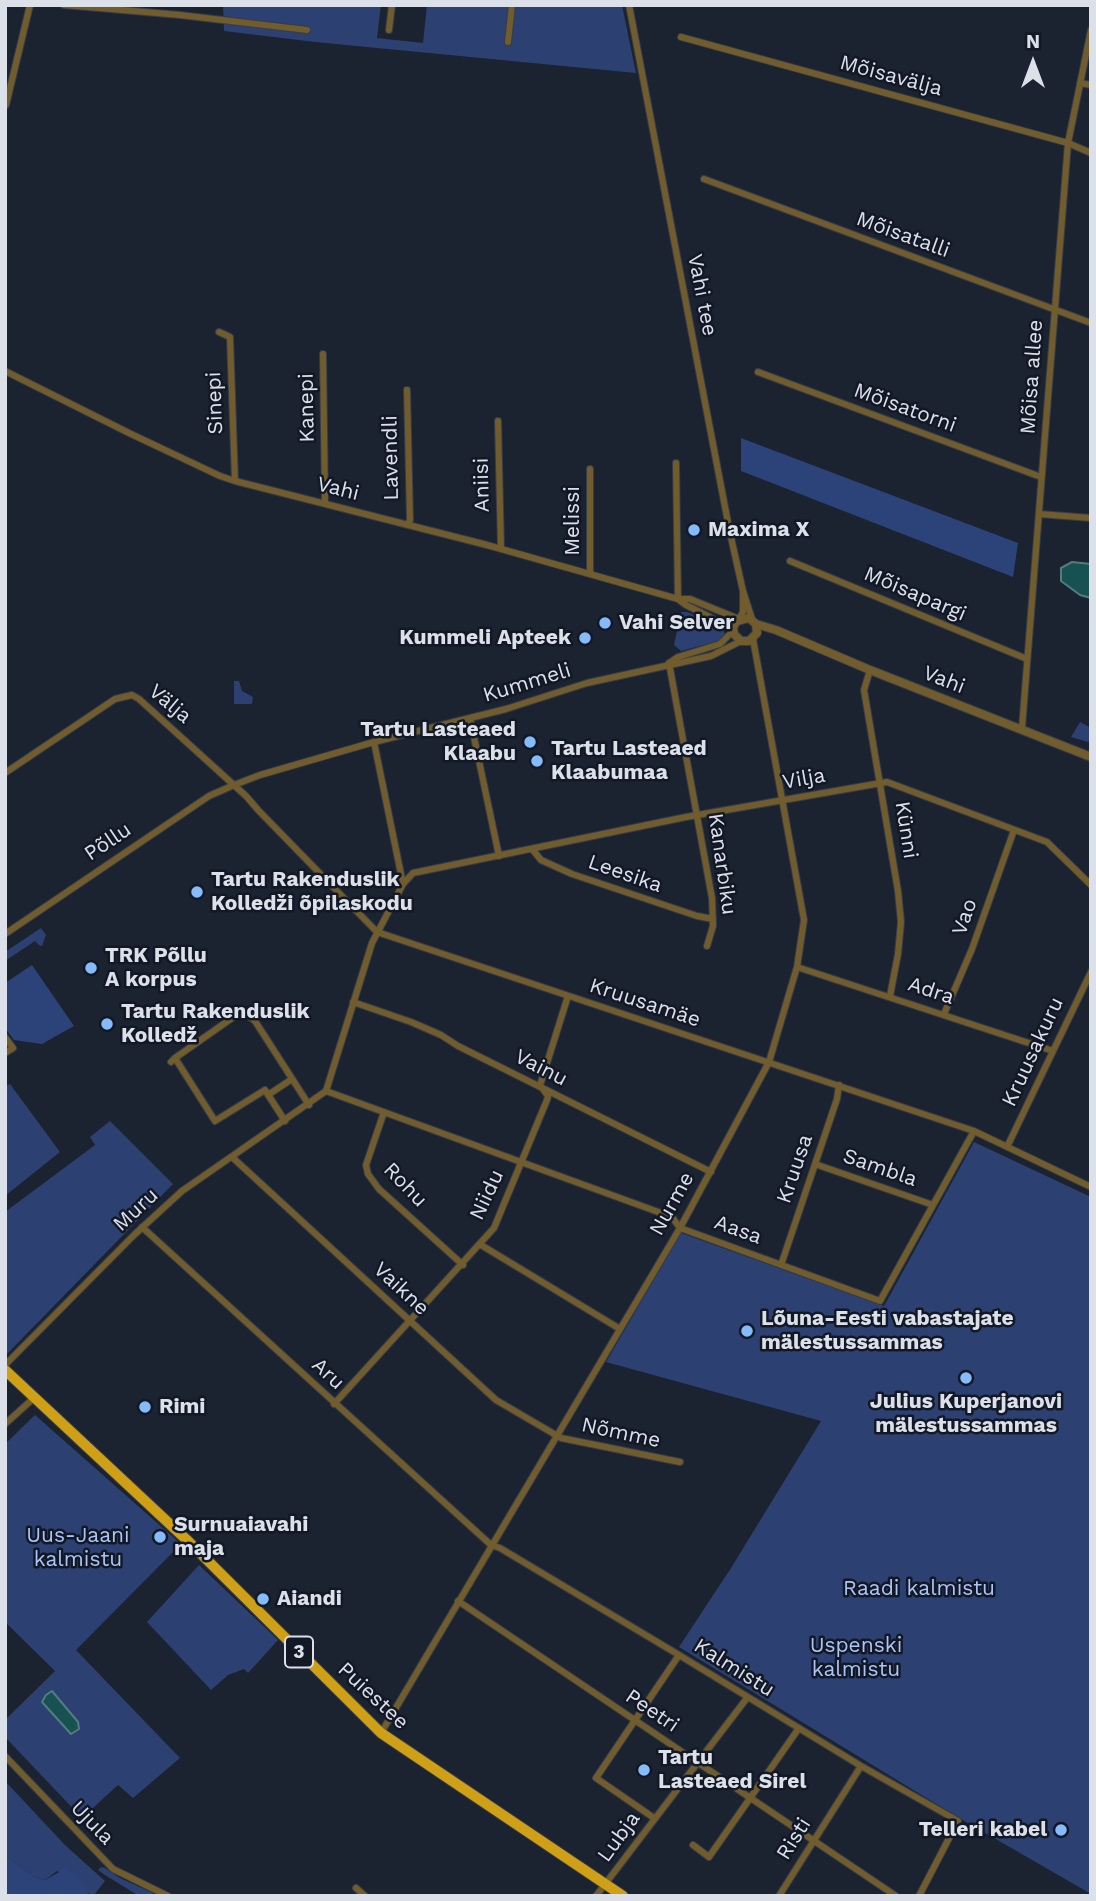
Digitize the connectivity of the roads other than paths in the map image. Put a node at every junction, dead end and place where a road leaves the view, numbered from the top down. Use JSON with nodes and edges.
{"nodes":[{"id":1,"x":30,"y":5,"type":"edge"},
{"id":2,"x":64,"y":5,"type":"edge"},
{"id":3,"x":392,"y":5,"type":"edge"},
{"id":4,"x":512,"y":5,"type":"edge"},
{"id":5,"x":629,"y":5,"type":"edge"},
{"id":6,"x":307,"y":30,"type":"dead end"},
{"id":7,"x":389,"y":30,"type":"dead end"},
{"id":8,"x":1091,"y":30,"type":"edge"},
{"id":9,"x":681,"y":37,"type":"dead end"},
{"id":10,"x":508,"y":42,"type":"dead end"},
{"id":11,"x":1080,"y":83,"type":"junction"},
{"id":12,"x":1091,"y":85,"type":"edge"},
{"id":13,"x":6,"y":105,"type":"edge"},
{"id":14,"x":1068,"y":143,"type":"junction"},
{"id":15,"x":1091,"y":153,"type":"edge"},
{"id":16,"x":704,"y":179,"type":"dead end"},
{"id":17,"x":1055,"y":310,"type":"junction"},
{"id":18,"x":1091,"y":323,"type":"edge"},
{"id":19,"x":219,"y":332,"type":"dead end"},
{"id":20,"x":323,"y":354,"type":"dead end"},
{"id":21,"x":5,"y":372,"type":"edge"},
{"id":22,"x":758,"y":372,"type":"dead end"},
{"id":23,"x":407,"y":390,"type":"dead end"},
{"id":24,"x":498,"y":421,"type":"dead end"},
{"id":25,"x":676,"y":463,"type":"dead end"},
{"id":26,"x":590,"y":469,"type":"dead end"},
{"id":27,"x":1041,"y":477,"type":"junction"},
{"id":28,"x":235,"y":481,"type":"junction"},
{"id":29,"x":325,"y":504,"type":"junction"},
{"id":30,"x":1039,"y":514,"type":"junction"},
{"id":31,"x":1091,"y":518,"type":"edge"},
{"id":32,"x":408,"y":525,"type":"junction"},
{"id":33,"x":501,"y":549,"type":"junction"},
{"id":34,"x":790,"y":561,"type":"dead end"},
{"id":35,"x":590,"y":573,"type":"junction"},
{"id":36,"x":743,"y":591,"type":"junction"},
{"id":37,"x":678,"y":599,"type":"junction"},
{"id":38,"x":740,"y":619,"type":"junction"},
{"id":39,"x":754,"y":622,"type":"junction"},
{"id":40,"x":733,"y":631,"type":"junction"},
{"id":41,"x":785,"y":635,"type":"junction"},
{"id":42,"x":754,"y":638,"type":"junction"},
{"id":43,"x":741,"y":641,"type":"junction"},
{"id":44,"x":1027,"y":659,"type":"junction"},
{"id":45,"x":670,"y":663,"type":"junction"},
{"id":46,"x":870,"y":670,"type":"junction"},
{"id":47,"x":471,"y":718,"type":"junction"},
{"id":48,"x":1022,"y":728,"type":"junction"},
{"id":49,"x":374,"y":742,"type":"junction"},
{"id":50,"x":1091,"y":757,"type":"edge"},
{"id":51,"x":5,"y":773,"type":"edge"},
{"id":52,"x":880,"y":783,"type":"junction"},
{"id":53,"x":234,"y":785,"type":"junction"},
{"id":54,"x":783,"y":800,"type":"junction"},
{"id":55,"x":698,"y":815,"type":"junction"},
{"id":56,"x":1014,"y":830,"type":"junction"},
{"id":57,"x":532,"y":849,"type":"junction"},
{"id":58,"x":499,"y":856,"type":"junction"},
{"id":59,"x":403,"y":884,"type":"junction"},
{"id":60,"x":1091,"y":885,"type":"edge"},
{"id":61,"x":713,"y":919,"type":"junction"},
{"id":62,"x":379,"y":933,"type":"junction"},
{"id":63,"x":5,"y":934,"type":"edge"},
{"id":64,"x":707,"y":946,"type":"dead end"},
{"id":65,"x":797,"y":967,"type":"junction"},
{"id":66,"x":1091,"y":972,"type":"edge"},
{"id":67,"x":1088,"y":984,"type":"edge"},
{"id":68,"x":568,"y":996,"type":"junction"},
{"id":69,"x":890,"y":996,"type":"junction"},
{"id":70,"x":353,"y":1002,"type":"junction"},
{"id":71,"x":944,"y":1014,"type":"junction"},
{"id":72,"x":5,"y":1037,"type":"edge"},
{"id":73,"x":1053,"y":1051,"type":"junction"},
{"id":74,"x":5,"y":1053,"type":"edge"},
{"id":75,"x":769,"y":1062,"type":"junction"},
{"id":76,"x":292,"y":1079,"type":"junction"},
{"id":77,"x":839,"y":1085,"type":"junction"},
{"id":78,"x":543,"y":1089,"type":"junction"},
{"id":79,"x":326,"y":1091,"type":"junction"},
{"id":80,"x":268,"y":1094,"type":"junction"},
{"id":81,"x":309,"y":1105,"type":"junction"},
{"id":82,"x":384,"y":1112,"type":"junction"},
{"id":83,"x":285,"y":1121,"type":"junction"},
{"id":84,"x":974,"y":1131,"type":"junction"},
{"id":85,"x":1007,"y":1147,"type":"junction"},
{"id":86,"x":232,"y":1157,"type":"junction"},
{"id":87,"x":522,"y":1162,"type":"junction"},
{"id":88,"x":815,"y":1164,"type":"junction"},
{"id":89,"x":711,"y":1172,"type":"junction"},
{"id":90,"x":1091,"y":1187,"type":"edge"},
{"id":91,"x":933,"y":1205,"type":"junction"},
{"id":92,"x":142,"y":1227,"type":"junction"},
{"id":93,"x":680,"y":1228,"type":"junction"},
{"id":94,"x":481,"y":1245,"type":"junction"},
{"id":95,"x":463,"y":1265,"type":"junction"},
{"id":96,"x":781,"y":1265,"type":"junction"},
{"id":97,"x":410,"y":1321,"type":"junction"},
{"id":98,"x":620,"y":1329,"type":"junction"},
{"id":99,"x":5,"y":1368,"type":"edge"},
{"id":100,"x":34,"y":1397,"type":"junction"},
{"id":101,"x":334,"y":1404,"type":"junction"},
{"id":102,"x":5,"y":1424,"type":"edge"},
{"id":103,"x":556,"y":1436,"type":"junction"},
{"id":104,"x":680,"y":1462,"type":"dead end"},
{"id":105,"x":491,"y":1545,"type":"junction"},
{"id":106,"x":458,"y":1601,"type":"junction"},
{"id":107,"x":679,"y":1655,"type":"junction"},
{"id":108,"x":747,"y":1698,"type":"junction"},
{"id":109,"x":635,"y":1720,"type":"junction"},
{"id":110,"x":799,"y":1728,"type":"junction"},
{"id":111,"x":381,"y":1733,"type":"junction"},
{"id":112,"x":5,"y":1756,"type":"edge"},
{"id":113,"x":698,"y":1762,"type":"junction"},
{"id":114,"x":862,"y":1766,"type":"junction"},
{"id":115,"x":751,"y":1798,"type":"junction"},
{"id":116,"x":654,"y":1818,"type":"junction"},
{"id":117,"x":814,"y":1841,"type":"junction"},
{"id":118,"x":693,"y":1845,"type":"dead end"},
{"id":119,"x":606,"y":1884,"type":"junction"},
{"id":120,"x":356,"y":1888,"type":"dead end"},
{"id":121,"x":169,"y":1896,"type":"edge"},
{"id":122,"x":365,"y":1896,"type":"edge"},
{"id":123,"x":596,"y":1896,"type":"edge"},
{"id":124,"x":623,"y":1896,"type":"edge"},
{"id":125,"x":779,"y":1896,"type":"edge"},
{"id":126,"x":897,"y":1896,"type":"edge"},
{"id":127,"x":919,"y":1896,"type":"edge"}],
"edges":[{"from":1,"to":13,"type":"street"},
{"from":2,"to":6,"type":"street"},
{"from":3,"to":7,"type":"street"},
{"from":4,"to":10,"type":"street"},
{"from":5,"to":36,"type":"street","name":"Vahi tee"},
{"from":8,"to":11,"type":"street","name":"Mõisa allee"},
{"from":9,"to":14,"type":"street","name":"Mõisavälja"},
{"from":11,"to":12,"type":"street"},
{"from":11,"to":14,"type":"street","name":"Mõisa allee"},
{"from":14,"to":15,"type":"street","name":"Mõisavälja"},
{"from":14,"to":17,"type":"street","name":"Mõisa allee"},
{"from":16,"to":17,"type":"street","name":"Mõisatalli"},
{"from":17,"to":18,"type":"street","name":"Mõisatalli"},
{"from":17,"to":27,"type":"street","name":"Mõisa allee"},
{"from":19,"to":28,"type":"street","name":"Sinepi"},
{"from":20,"to":29,"type":"street","name":"Kanepi"},
{"from":21,"to":28,"type":"street","name":"Vahi"},
{"from":22,"to":27,"type":"street","name":"Mõisatorni"},
{"from":23,"to":32,"type":"street","name":"Lavendli"},
{"from":24,"to":33,"type":"street","name":"Aniisi"},
{"from":25,"to":37,"type":"street"},
{"from":26,"to":35,"type":"street","name":"Melissi"},
{"from":27,"to":30,"type":"street","name":"Mõisa allee"},
{"from":28,"to":29,"type":"street","name":"Vahi"},
{"from":29,"to":32,"type":"street","name":"Vahi"},
{"from":30,"to":31,"type":"street"},
{"from":30,"to":44,"type":"street","name":"Mõisa allee"},
{"from":32,"to":33,"type":"street","name":"Vahi"},
{"from":33,"to":35,"type":"street","name":"Vahi"},
{"from":34,"to":44,"type":"street","name":"Mõisapargi"},
{"from":35,"to":37,"type":"street","name":"Vahi"},
{"from":36,"to":38,"type":"street","name":"Vahi tee"},
{"from":36,"to":39,"type":"street","name":"Vahi tee"},
{"from":37,"to":38,"type":"street","name":"Vahi"},
{"from":37,"to":40,"type":"street","name":"Vahi"},
{"from":38,"to":39,"type":"street"},
{"from":38,"to":40,"type":"street"},
{"from":39,"to":41,"type":"street","name":"Vahi"},
{"from":39,"to":42,"type":"street"},
{"from":40,"to":43,"type":"street"},
{"from":40,"to":45,"type":"street","name":"Kummeli"},
{"from":41,"to":42,"type":"street","name":"Vahi"},
{"from":41,"to":46,"type":"street","name":"Vahi"},
{"from":42,"to":43,"type":"street"},
{"from":42,"to":54,"type":"street","name":"Nurme"},
{"from":43,"to":45,"type":"street","name":"Kummeli"},
{"from":44,"to":48,"type":"street","name":"Mõisa allee"},
{"from":45,"to":47,"type":"street","name":"Kummeli"},
{"from":45,"to":55,"type":"street","name":"Kanarbiku"},
{"from":46,"to":48,"type":"street","name":"Vahi"},
{"from":46,"to":52,"type":"street","name":"Künni"},
{"from":47,"to":49,"type":"street","name":"Kummeli"},
{"from":47,"to":58,"type":"street"},
{"from":48,"to":50,"type":"street","name":"Vahi"},
{"from":49,"to":53,"type":"street","name":"Kummeli"},
{"from":49,"to":59,"type":"street"},
{"from":51,"to":53,"type":"street","name":"Välja"},
{"from":52,"to":54,"type":"street","name":"Vilja"},
{"from":52,"to":56,"type":"street","name":"Vilja"},
{"from":52,"to":69,"type":"street","name":"Künni"},
{"from":53,"to":62,"type":"street","name":"Kruusamäe"},
{"from":53,"to":63,"type":"street","name":"Põllu"},
{"from":54,"to":55,"type":"street","name":"Vilja"},
{"from":54,"to":65,"type":"street","name":"Nurme"},
{"from":55,"to":57,"type":"street","name":"Vilja"},
{"from":55,"to":61,"type":"street","name":"Kanarbiku"},
{"from":56,"to":60,"type":"street","name":"Vilja"},
{"from":56,"to":71,"type":"street","name":"Vao"},
{"from":57,"to":58,"type":"street","name":"Vilja"},
{"from":57,"to":61,"type":"street","name":"Leesika"},
{"from":58,"to":59,"type":"street","name":"Vilja"},
{"from":59,"to":62,"type":"street"},
{"from":61,"to":64,"type":"street","name":"Kanarbiku"},
{"from":62,"to":68,"type":"street","name":"Kruusamäe"},
{"from":62,"to":70,"type":"street"},
{"from":65,"to":69,"type":"street","name":"Adra"},
{"from":65,"to":75,"type":"street","name":"Nurme"},
{"from":66,"to":67,"type":"street","name":"Kruusakuru"},
{"from":67,"to":73,"type":"street","name":"Kruusakuru"},
{"from":68,"to":75,"type":"street","name":"Kruusamäe"},
{"from":68,"to":78,"type":"street","name":"Niidu"},
{"from":69,"to":71,"type":"street","name":"Adra"},
{"from":70,"to":78,"type":"street","name":"Vainu"},
{"from":70,"to":79,"type":"street"},
{"from":71,"to":73,"type":"street","name":"Adra"},
{"from":72,"to":74,"type":"street"},
{"from":73,"to":85,"type":"street","name":"Kruusakuru"},
{"from":75,"to":77,"type":"street","name":"Kruusamäe"},
{"from":75,"to":89,"type":"street","name":"Nurme"},
{"from":76,"to":80,"type":"street"},
{"from":76,"to":80,"type":"street"},
{"from":76,"to":81,"type":"street"},
{"from":77,"to":84,"type":"street","name":"Kruusamäe"},
{"from":77,"to":88,"type":"street","name":"Kruusa"},
{"from":78,"to":87,"type":"street","name":"Niidu"},
{"from":78,"to":89,"type":"street","name":"Vainu"},
{"from":79,"to":81,"type":"street","name":"Muru"},
{"from":79,"to":82,"type":"street","name":"Aasa"},
{"from":80,"to":83,"type":"street"},
{"from":81,"to":83,"type":"street","name":"Muru"},
{"from":82,"to":87,"type":"street","name":"Aasa"},
{"from":82,"to":95,"type":"street","name":"Rohu"},
{"from":83,"to":86,"type":"street","name":"Muru"},
{"from":84,"to":85,"type":"street","name":"Kruusamäe"},
{"from":84,"to":91,"type":"street","name":"Aasa"},
{"from":85,"to":90,"type":"street","name":"Kruusamäe"},
{"from":86,"to":92,"type":"street","name":"Muru"},
{"from":86,"to":97,"type":"street","name":"Vaikne"},
{"from":87,"to":93,"type":"street","name":"Aasa"},
{"from":87,"to":94,"type":"street","name":"Niidu"},
{"from":88,"to":91,"type":"street","name":"Sambla"},
{"from":88,"to":96,"type":"street","name":"Kruusa"},
{"from":89,"to":93,"type":"street","name":"Nurme"},
{"from":91,"to":96,"type":"street","name":"Aasa"},
{"from":92,"to":99,"type":"street","name":"Muru"},
{"from":92,"to":101,"type":"street","name":"Aru"},
{"from":93,"to":96,"type":"street","name":"Aasa"},
{"from":93,"to":98,"type":"street","name":"Nurme"},
{"from":94,"to":95,"type":"street","name":"Niidu"},
{"from":94,"to":98,"type":"street"},
{"from":95,"to":97,"type":"street","name":"Niidu"},
{"from":97,"to":101,"type":"street","name":"Niidu"},
{"from":97,"to":103,"type":"street","name":"Vaikne"},
{"from":98,"to":103,"type":"street","name":"Nurme"},
{"from":99,"to":100,"type":"highway","name":"Puiestee","number":"3"},
{"from":100,"to":102,"type":"street"},
{"from":100,"to":111,"type":"highway","name":"Puiestee","number":"3"},
{"from":101,"to":105,"type":"street","name":"Aru"},
{"from":103,"to":104,"type":"street","name":"Nõmme"},
{"from":103,"to":105,"type":"street","name":"Nurme"},
{"from":105,"to":106,"type":"street","name":"Nurme"},
{"from":105,"to":107,"type":"street","name":"Kalmistu"},
{"from":106,"to":109,"type":"street","name":"Peetri"},
{"from":106,"to":111,"type":"street","name":"Nurme"},
{"from":107,"to":108,"type":"street","name":"Kalmistu"},
{"from":107,"to":109,"type":"street"},
{"from":108,"to":110,"type":"street","name":"Kalmistu"},
{"from":108,"to":113,"type":"street","name":"Lubja"},
{"from":109,"to":113,"type":"street","name":"Peetri"},
{"from":109,"to":116,"type":"street"},
{"from":110,"to":114,"type":"street","name":"Kalmistu"},
{"from":110,"to":115,"type":"street"},
{"from":111,"to":119,"type":"highway","name":"Puiestee","number":"3"},
{"from":112,"to":121,"type":"street","name":"Ujula"},
{"from":113,"to":115,"type":"street","name":"Peetri"},
{"from":113,"to":116,"type":"street","name":"Lubja"},
{"from":114,"to":117,"type":"street","name":"Risti"},
{"from":114,"to":127,"type":"street","name":"Kalmistu"},
{"from":115,"to":117,"type":"street","name":"Peetri"},
{"from":115,"to":118,"type":"street"},
{"from":116,"to":119,"type":"street","name":"Lubja"},
{"from":117,"to":125,"type":"street","name":"Risti"},
{"from":117,"to":126,"type":"street","name":"Peetri"},
{"from":119,"to":123,"type":"street","name":"Lubja"},
{"from":119,"to":124,"type":"highway","name":"Puiestee","number":"3"},
{"from":120,"to":122,"type":"street"}]}
